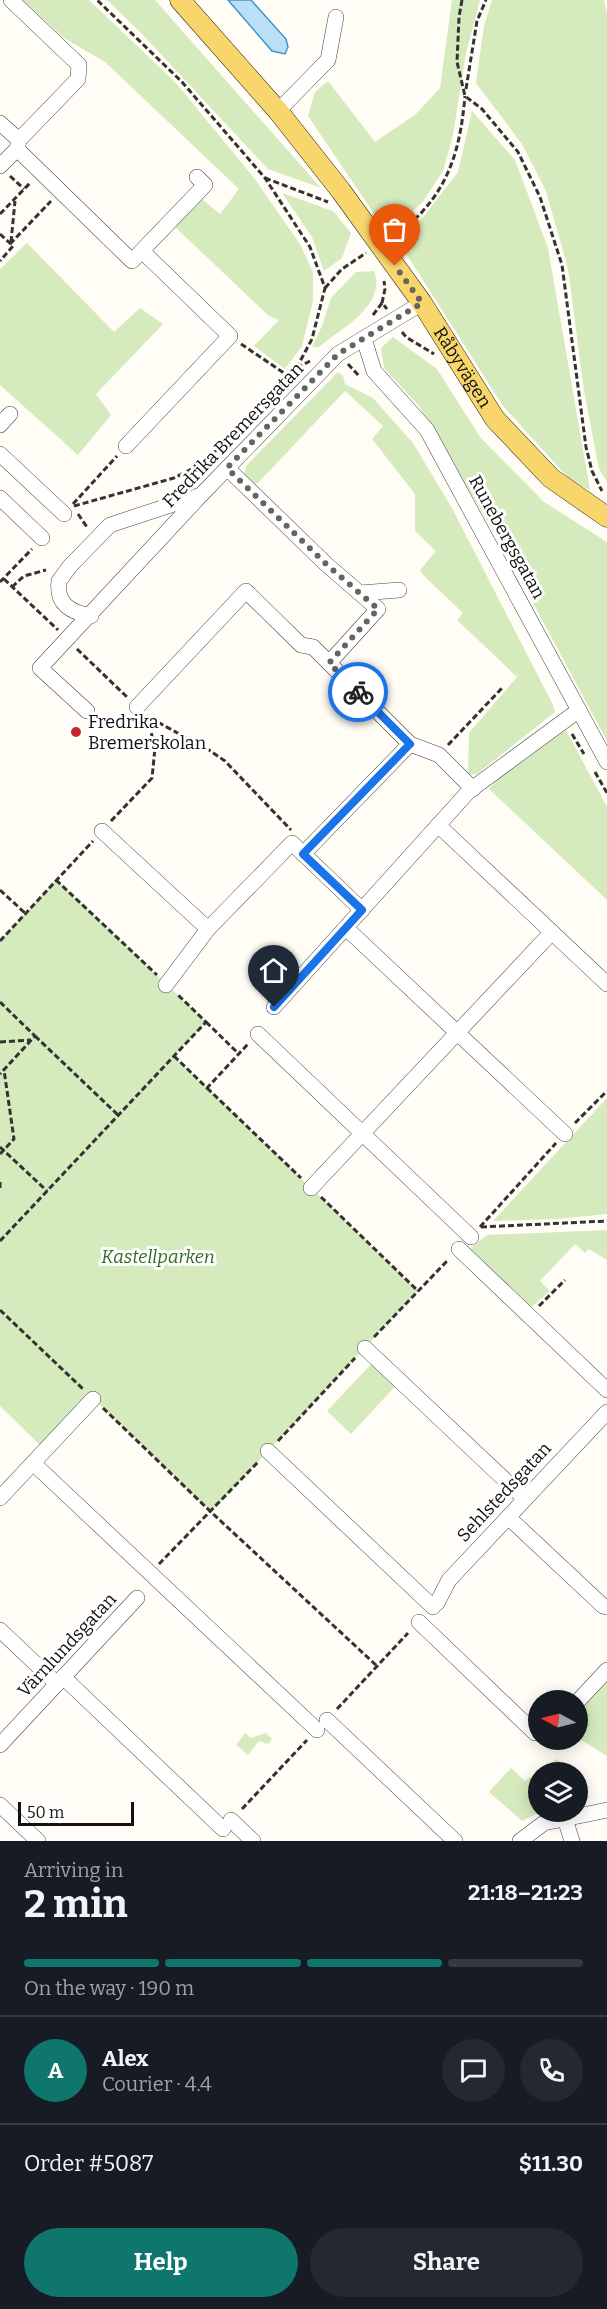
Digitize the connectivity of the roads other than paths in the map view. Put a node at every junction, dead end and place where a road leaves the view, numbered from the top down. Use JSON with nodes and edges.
{"nodes":[{"id":1,"x":11,"y":0,"type":"edge"},
{"id":2,"x":180,"y":0,"type":"edge"},
{"id":3,"x":336,"y":17,"type":"dead end"},
{"id":4,"x":278,"y":111,"type":"junction"},
{"id":5,"x":0,"y":123,"type":"edge"},
{"id":6,"x":18,"y":145,"type":"junction"},
{"id":7,"x":0,"y":166,"type":"edge"},
{"id":8,"x":197,"y":177,"type":"dead end"},
{"id":9,"x":142,"y":251,"type":"junction"},
{"id":10,"x":422,"y":303,"type":"junction"},
{"id":11,"x":364,"y":339,"type":"junction"},
{"id":12,"x":126,"y":446,"type":"road end"},
{"id":13,"x":0,"y":454,"type":"edge"},
{"id":14,"x":227,"y":468,"type":"junction"},
{"id":15,"x":201,"y":495,"type":"junction"},
{"id":16,"x":0,"y":498,"type":"edge"},
{"id":17,"x":64,"y":514,"type":"dead end"},
{"id":18,"x":607,"y":517,"type":"edge"},
{"id":19,"x":42,"y":538,"type":"dead end"},
{"id":20,"x":399,"y":590,"type":"dead end"},
{"id":21,"x":360,"y":593,"type":"junction"},
{"id":22,"x":91,"y":616,"type":"junction"},
{"id":23,"x":329,"y":663,"type":"junction"},
{"id":24,"x":579,"y":710,"type":"junction"},
{"id":25,"x":87,"y":711,"type":"dead end"},
{"id":26,"x":143,"y":712,"type":"road end"},
{"id":27,"x":410,"y":744,"type":"junction"},
{"id":28,"x":607,"y":762,"type":"edge"},
{"id":29,"x":473,"y":789,"type":"junction"},
{"id":30,"x":438,"y":825,"type":"junction"},
{"id":31,"x":102,"y":831,"type":"road end"},
{"id":32,"x":298,"y":848,"type":"junction"},
{"id":33,"x":362,"y":910,"type":"junction"},
{"id":34,"x":346,"y":928,"type":"junction"},
{"id":35,"x":208,"y":930,"type":"junction"},
{"id":36,"x":552,"y":932,"type":"junction"},
{"id":37,"x":607,"y":984,"type":"edge"},
{"id":38,"x":166,"y":985,"type":"road end"},
{"id":39,"x":274,"y":1007,"type":"dead end"},
{"id":40,"x":458,"y":1033,"type":"junction"},
{"id":41,"x":258,"y":1034,"type":"road end"},
{"id":42,"x":363,"y":1134,"type":"junction"},
{"id":43,"x":565,"y":1134,"type":"dead end"},
{"id":44,"x":311,"y":1188,"type":"dead end"},
{"id":45,"x":476,"y":1232,"type":"road end"},
{"id":46,"x":459,"y":1249,"type":"dead end"},
{"id":47,"x":364,"y":1348,"type":"dead end"},
{"id":48,"x":607,"y":1390,"type":"edge"},
{"id":49,"x":93,"y":1399,"type":"road end"},
{"id":50,"x":607,"y":1412,"type":"edge"},
{"id":51,"x":268,"y":1451,"type":"dead end"},
{"id":52,"x":33,"y":1463,"type":"junction"},
{"id":53,"x":1,"y":1496,"type":"edge"},
{"id":54,"x":525,"y":1499,"type":"junction"},
{"id":55,"x":508,"y":1517,"type":"junction"},
{"id":56,"x":137,"y":1598,"type":"dead end"},
{"id":57,"x":607,"y":1607,"type":"edge"},
{"id":58,"x":419,"y":1622,"type":"dead end"},
{"id":59,"x":0,"y":1630,"type":"edge"},
{"id":60,"x":607,"y":1670,"type":"edge"},
{"id":61,"x":60,"y":1681,"type":"junction"},
{"id":62,"x":588,"y":1690,"type":"edge"},
{"id":63,"x":528,"y":1725,"type":"edge"},
{"id":64,"x":0,"y":1745,"type":"edge"},
{"id":65,"x":0,"y":1805,"type":"edge"},
{"id":66,"x":607,"y":1810,"type":"edge"},
{"id":67,"x":588,"y":1814,"type":"edge"},
{"id":68,"x":549,"y":1822,"type":"edge"},
{"id":69,"x":566,"y":1822,"type":"edge"},
{"id":70,"x":38,"y":1841,"type":"edge"},
{"id":71,"x":253,"y":1841,"type":"edge"},
{"id":72,"x":455,"y":1841,"type":"edge"},
{"id":73,"x":520,"y":1841,"type":"edge"},
{"id":74,"x":572,"y":1841,"type":"edge"}],
"edges":[{"from":1,"to":6,"type":"street"},
{"from":2,"to":4,"type":"main road","name":"Råbyvägen"},
{"from":3,"to":4,"type":"street"},
{"from":4,"to":10,"type":"main road","name":"Råbyvägen"},
{"from":5,"to":6,"type":"street"},
{"from":6,"to":7,"type":"street"},
{"from":6,"to":9,"type":"street"},
{"from":8,"to":9,"type":"street"},
{"from":9,"to":12,"type":"street"},
{"from":10,"to":11,"type":"street","name":"Fredrika Bremersgatan"},
{"from":10,"to":18,"type":"main road","name":"Råbyvägen"},
{"from":11,"to":14,"type":"street","name":"Fredrika Bremersgatan"},
{"from":11,"to":24,"type":"street","name":"Runebergsgatan"},
{"from":13,"to":17,"type":"street"},
{"from":14,"to":15,"type":"street","name":"Fredrika Bremersgatan"},
{"from":14,"to":21,"type":"street"},
{"from":15,"to":22,"type":"street","name":"Fredrika Bremersgatan"},
{"from":15,"to":22,"type":"street"},
{"from":16,"to":19,"type":"street"},
{"from":20,"to":21,"type":"street"},
{"from":21,"to":23,"type":"street"},
{"from":22,"to":25,"type":"street","name":"Fredrika Bremersgatan"},
{"from":23,"to":26,"type":"street"},
{"from":23,"to":27,"type":"street"},
{"from":24,"to":28,"type":"street","name":"Runebergsgatan"},
{"from":24,"to":29,"type":"street"},
{"from":27,"to":29,"type":"street"},
{"from":27,"to":32,"type":"street"},
{"from":29,"to":30,"type":"street"},
{"from":30,"to":33,"type":"street"},
{"from":30,"to":36,"type":"street"},
{"from":31,"to":35,"type":"street"},
{"from":32,"to":33,"type":"street"},
{"from":32,"to":35,"type":"street"},
{"from":33,"to":34,"type":"street"},
{"from":34,"to":39,"type":"street"},
{"from":34,"to":40,"type":"street"},
{"from":35,"to":38,"type":"street"},
{"from":36,"to":37,"type":"street"},
{"from":36,"to":40,"type":"street"},
{"from":40,"to":42,"type":"street"},
{"from":40,"to":43,"type":"street"},
{"from":41,"to":42,"type":"street"},
{"from":42,"to":44,"type":"street"},
{"from":42,"to":45,"type":"street"},
{"from":46,"to":48,"type":"street"},
{"from":47,"to":54,"type":"street"},
{"from":49,"to":52,"type":"street"},
{"from":50,"to":54,"type":"street","name":"Sehlstedsgatan"},
{"from":51,"to":55,"type":"street","name":"Sehlstedsgatan"},
{"from":52,"to":53,"type":"street"},
{"from":52,"to":72,"type":"street"},
{"from":54,"to":55,"type":"street","name":"Sehlstedsgatan"},
{"from":55,"to":57,"type":"street"},
{"from":56,"to":61,"type":"street","name":"Värnlundsgatan"},
{"from":58,"to":63,"type":"street"},
{"from":59,"to":61,"type":"street"},
{"from":60,"to":62,"type":"street"},
{"from":61,"to":64,"type":"street","name":"Värnlundsgatan"},
{"from":61,"to":71,"type":"street"},
{"from":65,"to":70,"type":"street"},
{"from":66,"to":67,"type":"street"},
{"from":68,"to":73,"type":"street"},
{"from":69,"to":74,"type":"street"}]}
